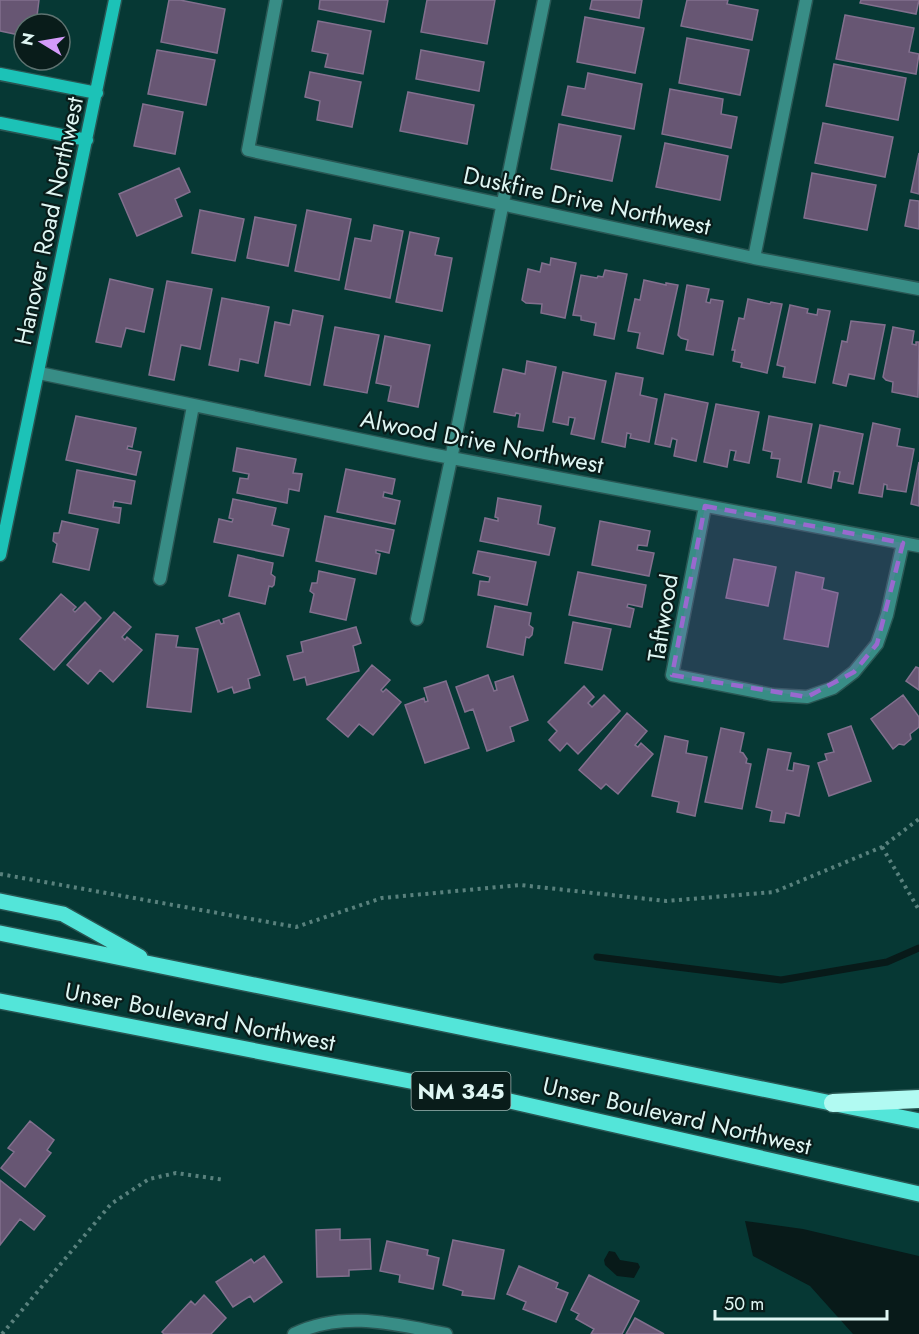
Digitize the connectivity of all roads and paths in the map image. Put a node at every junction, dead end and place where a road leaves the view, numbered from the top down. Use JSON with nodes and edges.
{"nodes":[{"id":1,"x":116,"y":0,"type":"edge"},
{"id":2,"x":276,"y":0,"type":"edge"},
{"id":3,"x":544,"y":0,"type":"edge"},
{"id":4,"x":806,"y":0,"type":"edge"},
{"id":5,"x":0,"y":74,"type":"edge"},
{"id":6,"x":97,"y":93,"type":"junction"},
{"id":7,"x":0,"y":123,"type":"edge"},
{"id":8,"x":87,"y":140,"type":"junction"},
{"id":9,"x":502,"y":205,"type":"junction"},
{"id":10,"x":754,"y":258,"type":"junction"},
{"id":11,"x":919,"y":289,"type":"edge"},
{"id":12,"x":39,"y":373,"type":"junction"},
{"id":13,"x":193,"y":406,"type":"junction"},
{"id":14,"x":452,"y":459,"type":"junction"},
{"id":15,"x":705,"y":506,"type":"junction"},
{"id":16,"x":903,"y":543,"type":"junction"},
{"id":17,"x":919,"y":546,"type":"edge"},
{"id":18,"x":0,"y":555,"type":"edge"},
{"id":19,"x":160,"y":579,"type":"dead end"},
{"id":20,"x":417,"y":619,"type":"dead end"},
{"id":21,"x":919,"y":819,"type":"edge"},
{"id":22,"x":882,"y":847,"type":"junction"},
{"id":23,"x":0,"y":874,"type":"edge"},
{"id":24,"x":0,"y":901,"type":"edge"},
{"id":25,"x":919,"y":910,"type":"edge"},
{"id":26,"x":0,"y":933,"type":"edge"},
{"id":27,"x":153,"y":964,"type":"junction"},
{"id":28,"x":0,"y":1001,"type":"edge"},
{"id":29,"x":919,"y":1100,"type":"edge"},
{"id":30,"x":833,"y":1103,"type":"junction"},
{"id":31,"x":919,"y":1121,"type":"edge"},
{"id":32,"x":225,"y":1180,"type":"dead end"},
{"id":33,"x":919,"y":1194,"type":"edge"},
{"id":34,"x":2,"y":1334,"type":"edge"},
{"id":35,"x":294,"y":1334,"type":"edge"},
{"id":36,"x":446,"y":1334,"type":"edge"}],
"edges":[{"from":1,"to":6,"type":"street","name":"Hanover Road Northwest"},
{"from":2,"to":9,"type":"street","name":"Duskfire Drive Northwest"},
{"from":3,"to":9,"type":"street"},
{"from":4,"to":10,"type":"street"},
{"from":5,"to":6,"type":"street"},
{"from":6,"to":8,"type":"street","name":"Hanover Road Northwest"},
{"from":7,"to":8,"type":"street"},
{"from":8,"to":12,"type":"street","name":"Hanover Road Northwest"},
{"from":9,"to":10,"type":"street","name":"Duskfire Drive Northwest"},
{"from":9,"to":14,"type":"street"},
{"from":10,"to":11,"type":"street","name":"Duskfire Drive Northwest"},
{"from":12,"to":13,"type":"street","name":"Alwood Drive Northwest"},
{"from":12,"to":18,"type":"street","name":"Hanover Road Northwest"},
{"from":13,"to":14,"type":"street","name":"Alwood Drive Northwest"},
{"from":13,"to":19,"type":"street"},
{"from":14,"to":15,"type":"street","name":"Alwood Drive Northwest"},
{"from":14,"to":20,"type":"street"},
{"from":15,"to":16,"type":"street","name":"Alwood Drive Northwest"},
{"from":15,"to":16,"type":"street","name":"Taftwood"},
{"from":16,"to":17,"type":"street","name":"Alwood Drive Northwest"},
{"from":21,"to":22,"type":"path"},
{"from":22,"to":23,"type":"path"},
{"from":22,"to":25,"type":"path"},
{"from":24,"to":27,"type":"main road"},
{"from":26,"to":27,"type":"main road","name":"Unser Boulevard Northwest","number":"NM 345"},
{"from":27,"to":30,"type":"main road","name":"Unser Boulevard Northwest","number":"NM 345"},
{"from":28,"to":33,"type":"main road","name":"Unser Boulevard Northwest","number":"NM 345"},
{"from":29,"to":30,"type":"highway"},
{"from":30,"to":31,"type":"main road","name":"Unser Boulevard Northwest","number":"NM 345"},
{"from":32,"to":34,"type":"path"},
{"from":35,"to":36,"type":"street"}]}
